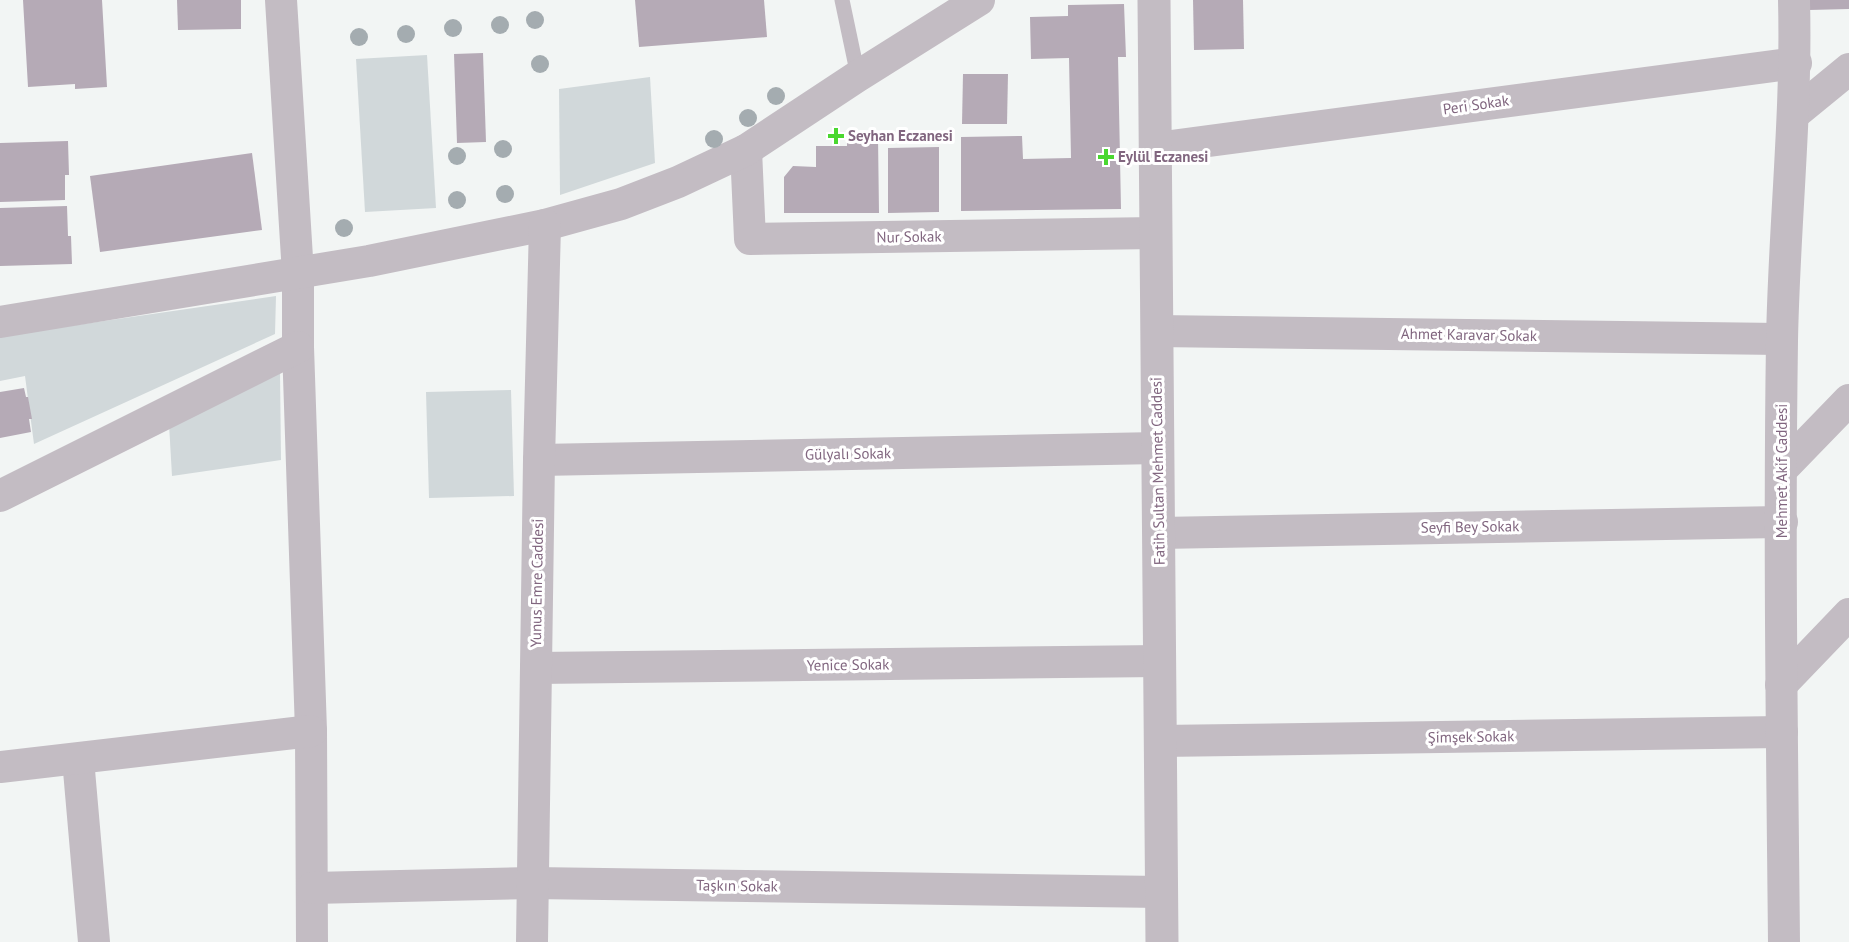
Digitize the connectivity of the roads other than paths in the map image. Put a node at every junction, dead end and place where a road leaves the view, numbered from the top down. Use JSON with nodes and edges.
{"nodes":[{"id":1,"x":281,"y":0,"type":"edge"},
{"id":2,"x":842,"y":0,"type":"edge"},
{"id":3,"x":979,"y":0,"type":"edge"},
{"id":4,"x":1154,"y":0,"type":"edge"},
{"id":5,"x":1794,"y":0,"type":"edge"},
{"id":6,"x":1796,"y":63,"type":"junction"},
{"id":7,"x":1849,"y":69,"type":"edge"},
{"id":8,"x":858,"y":75,"type":"junction"},
{"id":9,"x":1793,"y":115,"type":"junction"},
{"id":10,"x":1156,"y":148,"type":"junction"},
{"id":11,"x":746,"y":150,"type":"junction"},
{"id":12,"x":545,"y":225,"type":"junction"},
{"id":13,"x":1156,"y":233,"type":"junction"},
{"id":14,"x":298,"y":274,"type":"junction"},
{"id":15,"x":0,"y":322,"type":"edge"},
{"id":16,"x":1157,"y":331,"type":"junction"},
{"id":17,"x":1782,"y":339,"type":"junction"},
{"id":18,"x":298,"y":347,"type":"junction"},
{"id":19,"x":1849,"y":400,"type":"edge"},
{"id":20,"x":1158,"y":448,"type":"junction"},
{"id":21,"x":539,"y":460,"type":"junction"},
{"id":22,"x":1782,"y":470,"type":"junction"},
{"id":23,"x":0,"y":496,"type":"edge"},
{"id":24,"x":1782,"y":522,"type":"junction"},
{"id":25,"x":1159,"y":533,"type":"junction"},
{"id":26,"x":1849,"y":614,"type":"edge"},
{"id":27,"x":1160,"y":662,"type":"junction"},
{"id":28,"x":536,"y":668,"type":"junction"},
{"id":29,"x":1781,"y":685,"type":"junction"},
{"id":30,"x":311,"y":731,"type":"junction"},
{"id":31,"x":1782,"y":732,"type":"junction"},
{"id":32,"x":1160,"y":741,"type":"junction"},
{"id":33,"x":78,"y":759,"type":"junction"},
{"id":34,"x":0,"y":767,"type":"edge"},
{"id":35,"x":533,"y":883,"type":"junction"},
{"id":36,"x":312,"y":888,"type":"junction"},
{"id":37,"x":1161,"y":892,"type":"junction"},
{"id":38,"x":94,"y":942,"type":"edge"},
{"id":39,"x":312,"y":942,"type":"edge"},
{"id":40,"x":532,"y":942,"type":"edge"},
{"id":41,"x":1162,"y":942,"type":"edge"},
{"id":42,"x":1784,"y":942,"type":"edge"}],
"edges":[{"from":1,"to":14,"type":"street"},
{"from":2,"to":8,"type":"lane"},
{"from":3,"to":8,"type":"street"},
{"from":4,"to":10,"type":"street","name":"Fatih Sultan Mehmet Caddesi"},
{"from":5,"to":6,"type":"street","name":"Mehmet Akif Caddesi"},
{"from":6,"to":9,"type":"street","name":"Mehmet Akif Caddesi"},
{"from":6,"to":10,"type":"street","name":"Peri Sokak"},
{"from":7,"to":9,"type":"street"},
{"from":8,"to":11,"type":"street"},
{"from":9,"to":17,"type":"street","name":"Mehmet Akif Caddesi"},
{"from":10,"to":13,"type":"street","name":"Fatih Sultan Mehmet Caddesi"},
{"from":11,"to":12,"type":"street"},
{"from":11,"to":13,"type":"street","name":"Nur Sokak"},
{"from":12,"to":14,"type":"street"},
{"from":12,"to":21,"type":"street","name":"Yunus Emre Caddesi"},
{"from":13,"to":16,"type":"street","name":"Fatih Sultan Mehmet Caddesi"},
{"from":14,"to":15,"type":"street"},
{"from":14,"to":18,"type":"street"},
{"from":16,"to":17,"type":"street","name":"Ahmet Karavar Sokak"},
{"from":16,"to":20,"type":"street","name":"Fatih Sultan Mehmet Caddesi"},
{"from":17,"to":22,"type":"street","name":"Mehmet Akif Caddesi"},
{"from":18,"to":23,"type":"street"},
{"from":18,"to":30,"type":"street"},
{"from":19,"to":22,"type":"street"},
{"from":20,"to":21,"type":"street","name":"Gülyalı Sokak"},
{"from":20,"to":25,"type":"street","name":"Fatih Sultan Mehmet Caddesi"},
{"from":21,"to":28,"type":"street","name":"Yunus Emre Caddesi"},
{"from":22,"to":24,"type":"street","name":"Mehmet Akif Caddesi"},
{"from":24,"to":25,"type":"street","name":"Seyfi Bey Sokak"},
{"from":24,"to":29,"type":"street","name":"Mehmet Akif Caddesi"},
{"from":25,"to":27,"type":"street","name":"Fatih Sultan Mehmet Caddesi"},
{"from":26,"to":29,"type":"street"},
{"from":27,"to":28,"type":"street","name":"Yenice Sokak"},
{"from":27,"to":32,"type":"street","name":"Fatih Sultan Mehmet Caddesi"},
{"from":28,"to":35,"type":"street","name":"Yunus Emre Caddesi"},
{"from":29,"to":31,"type":"street","name":"Mehmet Akif Caddesi"},
{"from":30,"to":33,"type":"street"},
{"from":30,"to":36,"type":"street"},
{"from":31,"to":32,"type":"street","name":"Şimşek Sokak"},
{"from":31,"to":42,"type":"street","name":"Mehmet Akif Caddesi"},
{"from":32,"to":37,"type":"street","name":"Fatih Sultan Mehmet Caddesi"},
{"from":33,"to":34,"type":"street"},
{"from":33,"to":38,"type":"street"},
{"from":35,"to":36,"type":"street","name":"Taşkın Sokak"},
{"from":35,"to":37,"type":"street","name":"Taşkın Sokak"},
{"from":35,"to":40,"type":"street","name":"Yunus Emre Caddesi"},
{"from":36,"to":39,"type":"street"},
{"from":37,"to":41,"type":"street","name":"Fatih Sultan Mehmet Caddesi"}]}
